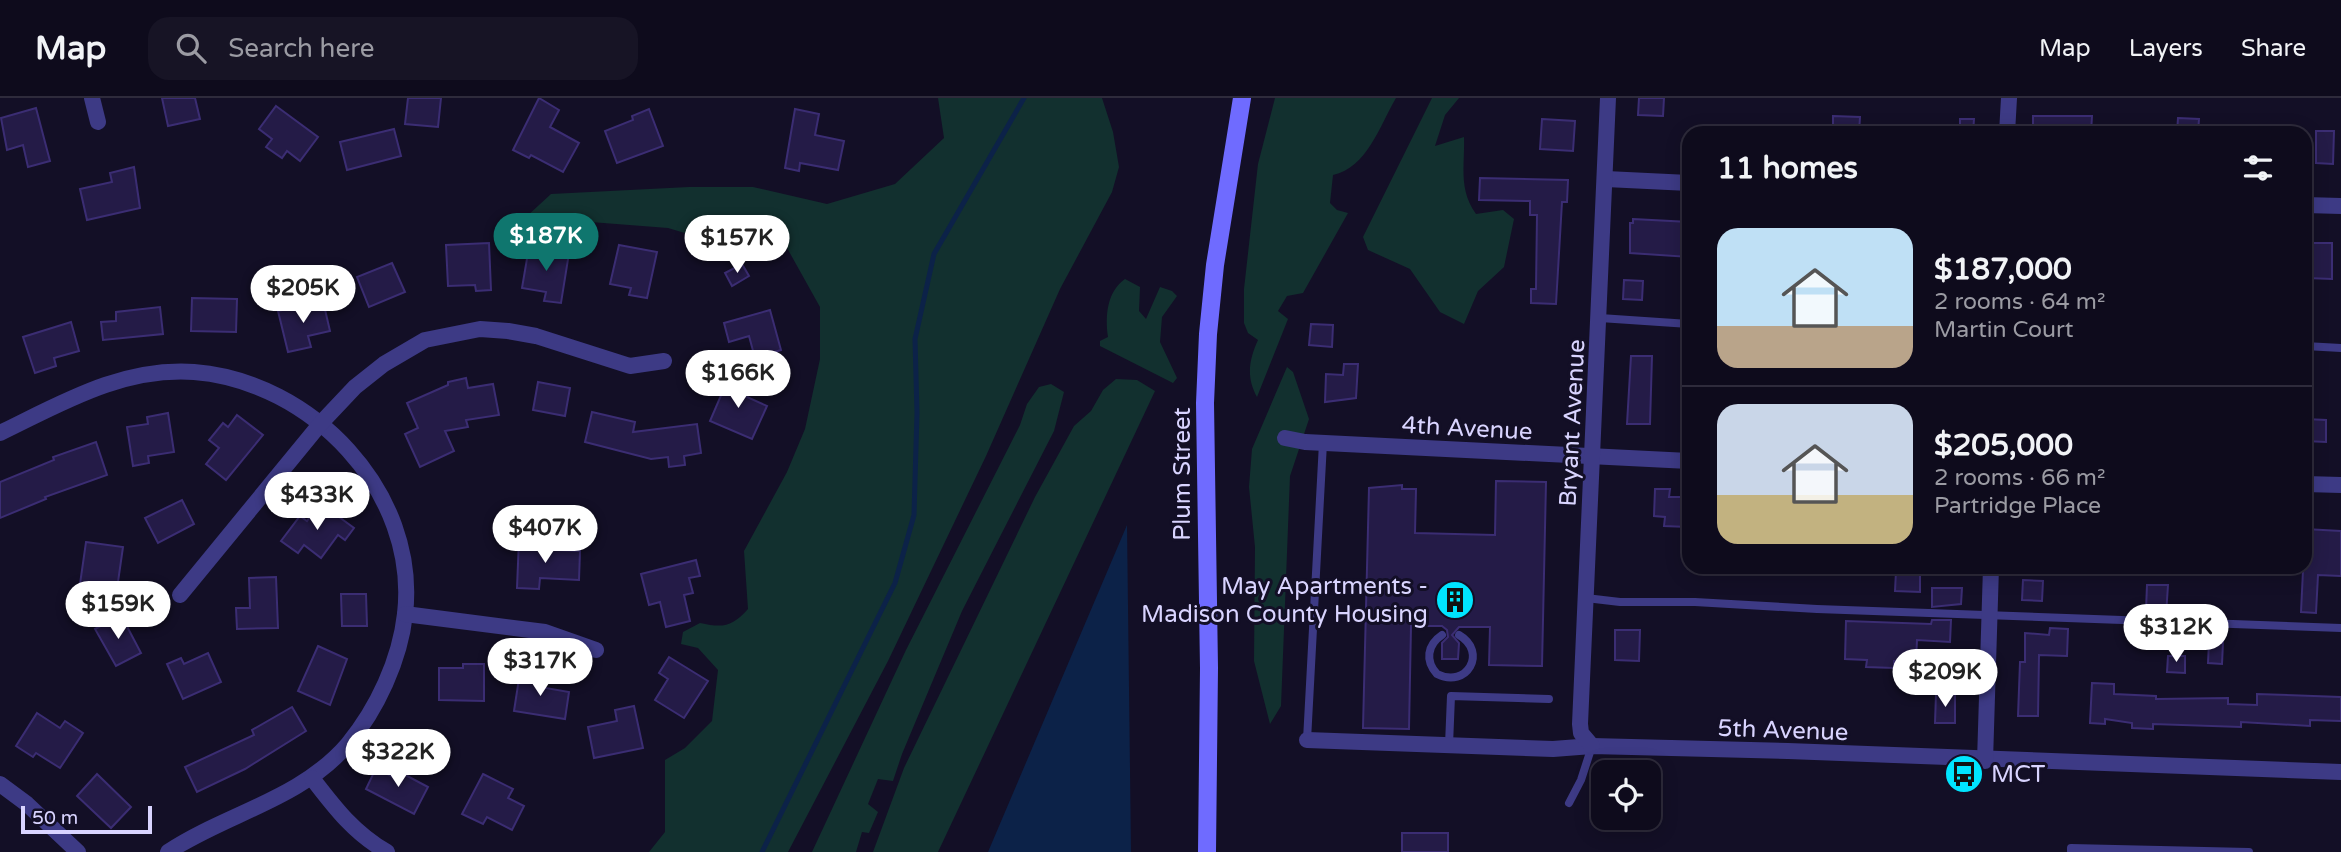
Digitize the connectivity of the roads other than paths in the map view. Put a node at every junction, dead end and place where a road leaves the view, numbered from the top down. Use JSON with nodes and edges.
{"nodes":[{"id":1,"x":92,"y":98,"type":"edge"},
{"id":2,"x":1242,"y":98,"type":"edge"},
{"id":3,"x":1608,"y":98,"type":"edge"},
{"id":4,"x":2008,"y":98,"type":"edge"},
{"id":5,"x":98,"y":122,"type":"dead end"},
{"id":6,"x":2007,"y":126,"type":"edge"},
{"id":7,"x":1606,"y":179,"type":"junction"},
{"id":8,"x":1682,"y":183,"type":"edge"},
{"id":9,"x":2312,"y":205,"type":"edge"},
{"id":10,"x":2341,"y":206,"type":"edge"},
{"id":11,"x":1600,"y":318,"type":"junction"},
{"id":12,"x":1682,"y":324,"type":"edge"},
{"id":13,"x":2312,"y":346,"type":"edge"},
{"id":14,"x":2341,"y":348,"type":"edge"},
{"id":15,"x":664,"y":361,"type":"dead end"},
{"id":16,"x":321,"y":422,"type":"junction"},
{"id":17,"x":0,"y":433,"type":"edge"},
{"id":18,"x":1285,"y":438,"type":"dead end"},
{"id":19,"x":1323,"y":443,"type":"junction"},
{"id":20,"x":1594,"y":456,"type":"junction"},
{"id":21,"x":1682,"y":461,"type":"edge"},
{"id":22,"x":2312,"y":484,"type":"edge"},
{"id":23,"x":2341,"y":485,"type":"edge"},
{"id":24,"x":1991,"y":574,"type":"edge"},
{"id":25,"x":180,"y":595,"type":"dead end"},
{"id":26,"x":1586,"y":598,"type":"junction"},
{"id":27,"x":405,"y":614,"type":"junction"},
{"id":28,"x":1989,"y":614,"type":"junction"},
{"id":29,"x":2341,"y":628,"type":"edge"},
{"id":30,"x":1442,"y":635,"type":"dead end"},
{"id":31,"x":1459,"y":635,"type":"dead end"},
{"id":32,"x":596,"y":650,"type":"dead end"},
{"id":33,"x":1452,"y":679,"type":"junction"},
{"id":34,"x":1451,"y":696,"type":"junction"},
{"id":35,"x":1549,"y":699,"type":"dead end"},
{"id":36,"x":1307,"y":740,"type":"joint"},
{"id":37,"x":1449,"y":745,"type":"junction"},
{"id":38,"x":1592,"y":746,"type":"junction"},
{"id":39,"x":1985,"y":761,"type":"junction"},
{"id":40,"x":2341,"y":772,"type":"edge"},
{"id":41,"x":312,"y":778,"type":"junction"},
{"id":42,"x":0,"y":784,"type":"edge"},
{"id":43,"x":1569,"y":803,"type":"dead end"},
{"id":44,"x":2197,"y":851,"type":"edge"},
{"id":45,"x":78,"y":852,"type":"edge"},
{"id":46,"x":168,"y":852,"type":"edge"},
{"id":47,"x":387,"y":852,"type":"edge"},
{"id":48,"x":1207,"y":852,"type":"edge"},
{"id":49,"x":2071,"y":852,"type":"edge"},
{"id":50,"x":2249,"y":852,"type":"edge"}],
"edges":[{"from":1,"to":5,"type":"street"},
{"from":2,"to":48,"type":"main road","name":"Plum Street"},
{"from":3,"to":7,"type":"street","name":"Bryant Avenue"},
{"from":4,"to":6,"type":"street"},
{"from":7,"to":8,"type":"street"},
{"from":7,"to":11,"type":"street","name":"Bryant Avenue"},
{"from":9,"to":10,"type":"street"},
{"from":11,"to":12,"type":"lane"},
{"from":11,"to":20,"type":"street","name":"Bryant Avenue"},
{"from":13,"to":14,"type":"lane"},
{"from":15,"to":16,"type":"street"},
{"from":16,"to":17,"type":"street"},
{"from":16,"to":25,"type":"street"},
{"from":16,"to":27,"type":"street"},
{"from":18,"to":19,"type":"street","name":"4th Avenue"},
{"from":19,"to":20,"type":"street","name":"4th Avenue"},
{"from":19,"to":36,"type":"lane"},
{"from":20,"to":21,"type":"street","name":"4th Avenue"},
{"from":20,"to":26,"type":"street","name":"Bryant Avenue"},
{"from":22,"to":23,"type":"street"},
{"from":24,"to":28,"type":"street"},
{"from":26,"to":28,"type":"lane"},
{"from":26,"to":38,"type":"street","name":"Bryant Avenue"},
{"from":27,"to":32,"type":"street"},
{"from":27,"to":41,"type":"street"},
{"from":28,"to":29,"type":"lane"},
{"from":28,"to":39,"type":"street"},
{"from":30,"to":33,"type":"lane"},
{"from":31,"to":33,"type":"lane"},
{"from":33,"to":34,"type":"lane"},
{"from":34,"to":35,"type":"lane"},
{"from":34,"to":37,"type":"lane"},
{"from":36,"to":37,"type":"street","name":"5th Avenue"},
{"from":37,"to":38,"type":"street","name":"5th Avenue"},
{"from":38,"to":39,"type":"street","name":"5th Avenue"},
{"from":38,"to":43,"type":"lane"},
{"from":39,"to":40,"type":"street","name":"5th Avenue"},
{"from":41,"to":46,"type":"street"},
{"from":41,"to":47,"type":"street"},
{"from":42,"to":45,"type":"street"},
{"from":44,"to":49,"type":"lane"},
{"from":44,"to":50,"type":"lane"}]}
